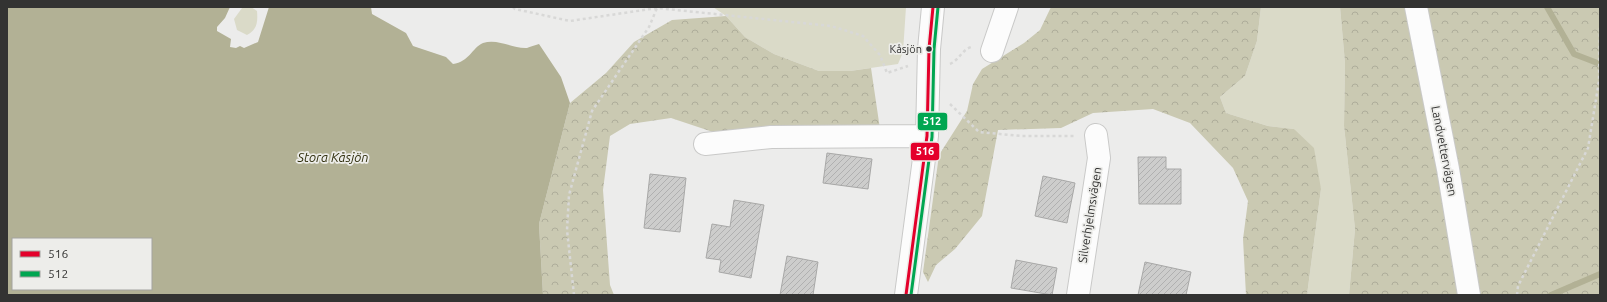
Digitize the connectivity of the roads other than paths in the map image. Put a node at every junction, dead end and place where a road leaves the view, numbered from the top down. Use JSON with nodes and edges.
{"nodes":[{"id":1,"x":933,"y":7,"type":"edge"},
{"id":2,"x":1007,"y":7,"type":"edge"},
{"id":3,"x":1416,"y":7,"type":"edge"},
{"id":4,"x":992,"y":51,"type":"road end"},
{"id":5,"x":1096,"y":135,"type":"road end"},
{"id":6,"x":927,"y":136,"type":"junction"},
{"id":7,"x":705,"y":144,"type":"dead end"},
{"id":8,"x":908,"y":295,"type":"edge"},
{"id":9,"x":1078,"y":295,"type":"edge"},
{"id":10,"x":1469,"y":295,"type":"edge"}],
"edges":[{"from":1,"to":6,"type":"street"},
{"from":2,"to":4,"type":"street"},
{"from":3,"to":10,"type":"street","name":"Landvettervägen"},
{"from":5,"to":9,"type":"street","name":"Silverhjelmsvägen"},
{"from":6,"to":7,"type":"street"},
{"from":6,"to":8,"type":"street"}]}
